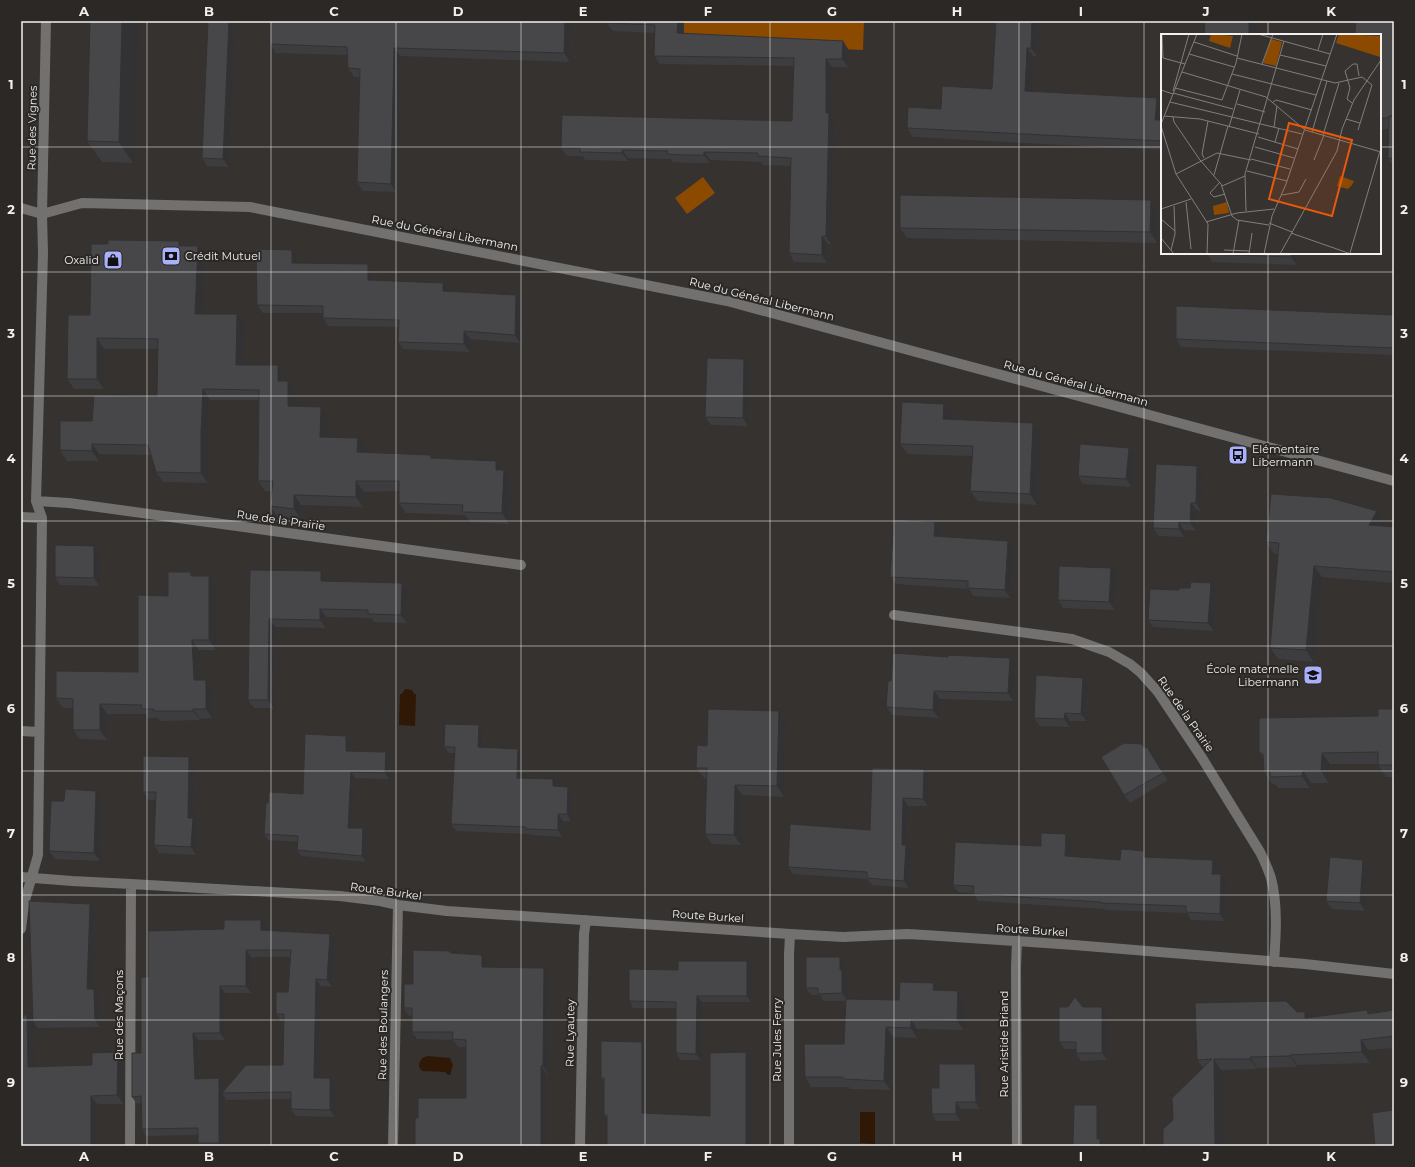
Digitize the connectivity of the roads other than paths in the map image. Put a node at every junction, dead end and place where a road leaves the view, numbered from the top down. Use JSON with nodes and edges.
{"nodes":[{"id":1,"x":46,"y":21,"type":"edge"},
{"id":2,"x":21,"y":208,"type":"edge"},
{"id":3,"x":42,"y":214,"type":"junction"},
{"id":4,"x":1394,"y":481,"type":"edge"},
{"id":5,"x":36,"y":501,"type":"junction"},
{"id":6,"x":21,"y":517,"type":"edge"},
{"id":7,"x":42,"y":518,"type":"junction"},
{"id":8,"x":521,"y":565,"type":"dead end"},
{"id":9,"x":894,"y":615,"type":"dead end"},
{"id":10,"x":21,"y":731,"type":"edge"},
{"id":11,"x":39,"y":732,"type":"junction"},
{"id":12,"x":21,"y":877,"type":"edge"},
{"id":13,"x":32,"y":878,"type":"junction"},
{"id":14,"x":131,"y":884,"type":"junction"},
{"id":15,"x":398,"y":905,"type":"junction"},
{"id":16,"x":586,"y":920,"type":"junction"},
{"id":17,"x":21,"y":929,"type":"edge"},
{"id":18,"x":790,"y":934,"type":"junction"},
{"id":19,"x":1017,"y":941,"type":"junction"},
{"id":20,"x":1274,"y":962,"type":"junction"},
{"id":21,"x":1394,"y":974,"type":"edge"},
{"id":22,"x":130,"y":1146,"type":"edge"},
{"id":23,"x":393,"y":1146,"type":"edge"},
{"id":24,"x":580,"y":1146,"type":"edge"},
{"id":25,"x":789,"y":1146,"type":"edge"},
{"id":26,"x":1017,"y":1146,"type":"edge"}],
"edges":[{"from":1,"to":3,"type":"street","name":"Rue des Vignes"},
{"from":2,"to":3,"type":"street"},
{"from":3,"to":4,"type":"street","name":"Rue du Général Libermann"},
{"from":3,"to":5,"type":"street","name":"Rue des Vignes"},
{"from":5,"to":7,"type":"street","name":"Rue des Vignes"},
{"from":5,"to":8,"type":"street","name":"Rue de la Prairie"},
{"from":6,"to":7,"type":"street"},
{"from":7,"to":11,"type":"street","name":"Rue des Vignes"},
{"from":9,"to":20,"type":"street","name":"Rue de la Prairie"},
{"from":10,"to":11,"type":"street"},
{"from":11,"to":13,"type":"street","name":"Rue des Vignes"},
{"from":12,"to":13,"type":"street","name":"Route Burkel"},
{"from":13,"to":14,"type":"street","name":"Route Burkel"},
{"from":13,"to":17,"type":"street","name":"Rue des Vignes"},
{"from":14,"to":15,"type":"street","name":"Route Burkel"},
{"from":14,"to":22,"type":"street","name":"Rue des Maçons"},
{"from":15,"to":16,"type":"street","name":"Route Burkel"},
{"from":15,"to":23,"type":"street","name":"Rue des Boulangers"},
{"from":16,"to":18,"type":"street","name":"Route Burkel"},
{"from":16,"to":24,"type":"street","name":"Rue Lyautey"},
{"from":18,"to":19,"type":"street","name":"Route Burkel"},
{"from":18,"to":25,"type":"street","name":"Rue Jules Ferry"},
{"from":19,"to":20,"type":"street","name":"Route Burkel"},
{"from":19,"to":26,"type":"street","name":"Rue Aristide Briand"},
{"from":20,"to":21,"type":"street","name":"Route Burkel"}]}
